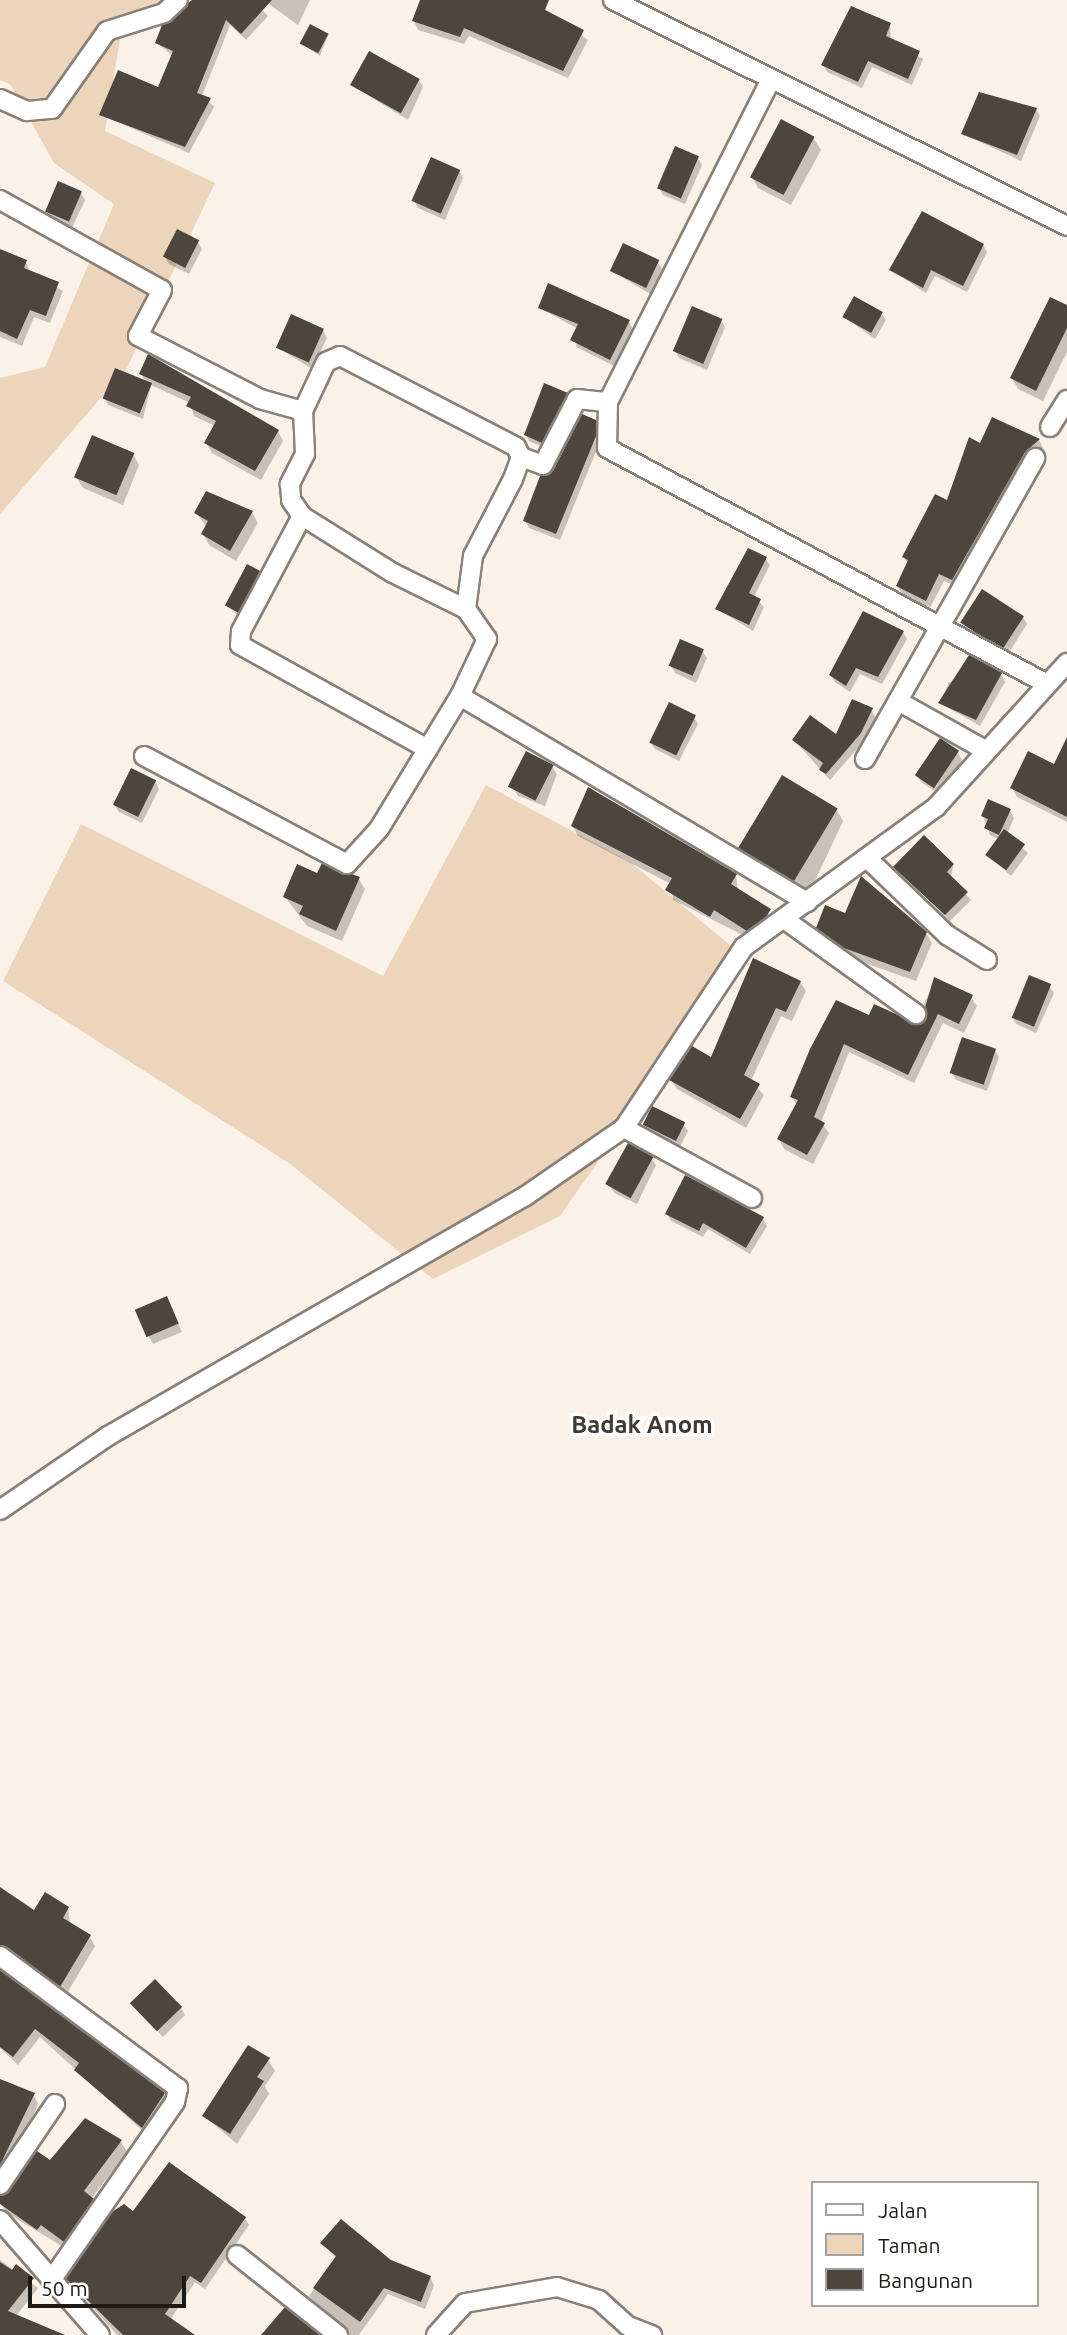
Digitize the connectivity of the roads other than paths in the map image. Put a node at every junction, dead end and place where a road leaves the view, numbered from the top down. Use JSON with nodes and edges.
{"nodes":[{"id":1,"x":177,"y":0,"type":"edge"},
{"id":2,"x":613,"y":0,"type":"edge"},
{"id":3,"x":770,"y":81,"type":"junction"},
{"id":4,"x":0,"y":99,"type":"edge"},
{"id":5,"x":0,"y":200,"type":"edge"},
{"id":6,"x":1067,"y":226,"type":"edge"},
{"id":7,"x":1067,"y":400,"type":"edge"},
{"id":8,"x":608,"y":402,"type":"junction"},
{"id":9,"x":303,"y":411,"type":"junction"},
{"id":10,"x":1051,"y":427,"type":"dead end"},
{"id":11,"x":521,"y":457,"type":"junction"},
{"id":12,"x":1035,"y":458,"type":"dead end"},
{"id":13,"x":302,"y":516,"type":"junction"},
{"id":14,"x":466,"y":609,"type":"junction"},
{"id":15,"x":941,"y":628,"type":"junction"},
{"id":16,"x":1067,"y":663,"type":"edge"},
{"id":17,"x":1045,"y":683,"type":"junction"},
{"id":18,"x":460,"y":696,"type":"junction"},
{"id":19,"x":898,"y":701,"type":"junction"},
{"id":20,"x":428,"y":749,"type":"junction"},
{"id":21,"x":985,"y":750,"type":"junction"},
{"id":22,"x":144,"y":756,"type":"dead end"},
{"id":23,"x":865,"y":759,"type":"dead end"},
{"id":24,"x":868,"y":859,"type":"junction"},
{"id":25,"x":807,"y":902,"type":"junction"},
{"id":26,"x":783,"y":919,"type":"junction"},
{"id":27,"x":988,"y":960,"type":"dead end"},
{"id":28,"x":916,"y":1014,"type":"dead end"},
{"id":29,"x":624,"y":1128,"type":"junction"},
{"id":30,"x":752,"y":1198,"type":"dead end"},
{"id":31,"x":0,"y":1510,"type":"edge"},
{"id":32,"x":0,"y":1955,"type":"edge"},
{"id":33,"x":55,"y":2104,"type":"dead end"},
{"id":34,"x":0,"y":2185,"type":"edge"},
{"id":35,"x":0,"y":2220,"type":"edge"},
{"id":36,"x":237,"y":2255,"type":"dead end"},
{"id":37,"x":52,"y":2279,"type":"junction"},
{"id":38,"x":89,"y":2331,"type":"edge"},
{"id":39,"x":338,"y":2335,"type":"edge"},
{"id":40,"x":436,"y":2335,"type":"edge"},
{"id":41,"x":652,"y":2335,"type":"edge"}],
"edges":[{"from":1,"to":4,"type":"street"},
{"from":2,"to":3,"type":"street"},
{"from":3,"to":6,"type":"street"},
{"from":3,"to":8,"type":"street"},
{"from":5,"to":9,"type":"street"},
{"from":7,"to":10,"type":"street"},
{"from":8,"to":11,"type":"street"},
{"from":8,"to":15,"type":"street"},
{"from":9,"to":11,"type":"street"},
{"from":9,"to":13,"type":"street"},
{"from":11,"to":14,"type":"street"},
{"from":12,"to":15,"type":"street"},
{"from":13,"to":14,"type":"street"},
{"from":13,"to":20,"type":"street"},
{"from":14,"to":18,"type":"street"},
{"from":15,"to":17,"type":"street"},
{"from":15,"to":19,"type":"street"},
{"from":16,"to":17,"type":"street"},
{"from":17,"to":21,"type":"street"},
{"from":18,"to":20,"type":"street"},
{"from":18,"to":25,"type":"street"},
{"from":19,"to":21,"type":"street"},
{"from":19,"to":23,"type":"street"},
{"from":20,"to":22,"type":"street"},
{"from":21,"to":24,"type":"street"},
{"from":24,"to":25,"type":"street"},
{"from":24,"to":27,"type":"street"},
{"from":25,"to":26,"type":"street"},
{"from":26,"to":28,"type":"street"},
{"from":26,"to":29,"type":"street"},
{"from":29,"to":30,"type":"street"},
{"from":29,"to":31,"type":"street"},
{"from":32,"to":37,"type":"street"},
{"from":33,"to":34,"type":"street"},
{"from":35,"to":37,"type":"street"},
{"from":36,"to":39,"type":"street"},
{"from":37,"to":38,"type":"street"},
{"from":40,"to":41,"type":"street"}]}
